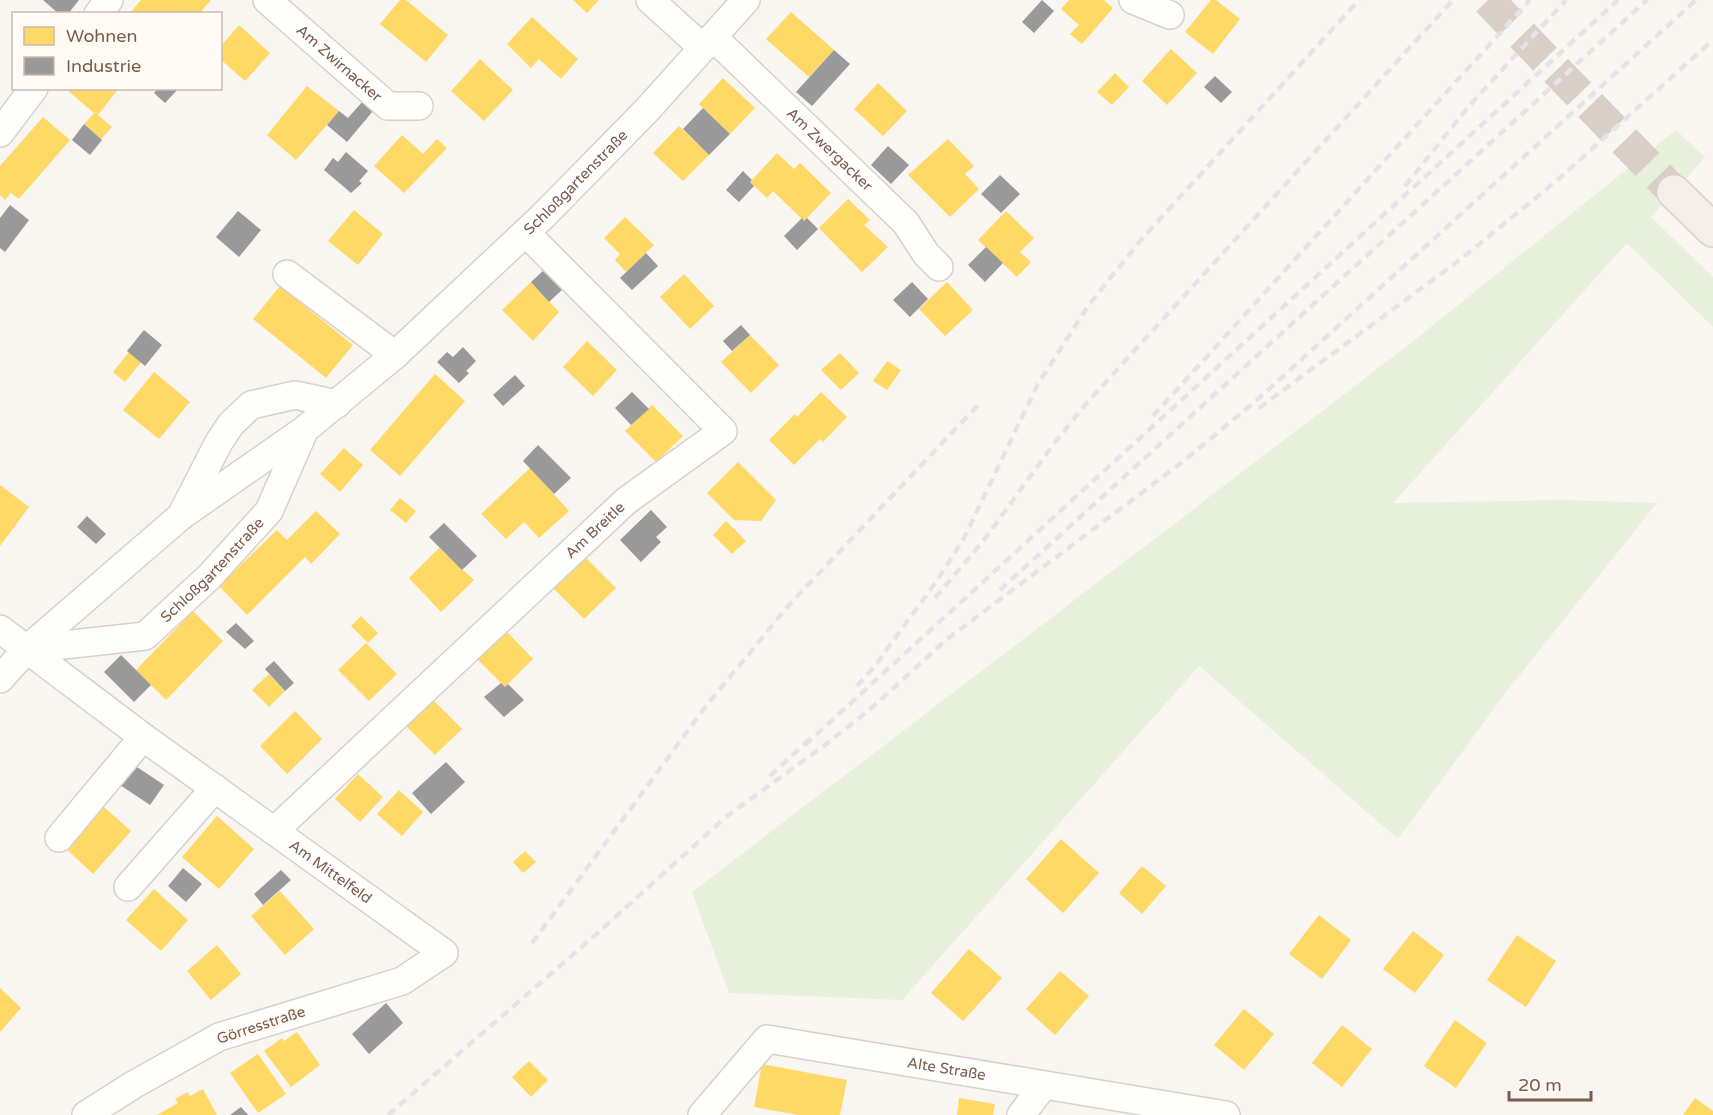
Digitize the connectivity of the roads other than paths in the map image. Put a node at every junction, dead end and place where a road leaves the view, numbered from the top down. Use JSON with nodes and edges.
{"nodes":[{"id":1,"x":109,"y":0,"type":"edge"},
{"id":2,"x":267,"y":0,"type":"edge"},
{"id":3,"x":650,"y":0,"type":"edge"},
{"id":4,"x":746,"y":0,"type":"edge"},
{"id":5,"x":1133,"y":0,"type":"edge"},
{"id":6,"x":100,"y":12,"type":"edge"},
{"id":7,"x":1170,"y":15,"type":"dead end"},
{"id":8,"x":708,"y":43,"type":"junction"},
{"id":9,"x":32,"y":90,"type":"edge"},
{"id":10,"x":419,"y":106,"type":"dead end"},
{"id":11,"x":0,"y":133,"type":"edge"},
{"id":12,"x":1674,"y":192,"type":"tunnel mouth"},
{"id":13,"x":1713,"y":230,"type":"edge"},
{"id":14,"x":526,"y":233,"type":"junction"},
{"id":15,"x":939,"y":267,"type":"dead end"},
{"id":16,"x":287,"y":274,"type":"dead end"},
{"id":17,"x":395,"y":355,"type":"junction"},
{"id":18,"x":337,"y":404,"type":"junction"},
{"id":19,"x":304,"y":430,"type":"junction"},
{"id":20,"x":181,"y":516,"type":"junction"},
{"id":21,"x":0,"y":629,"type":"edge"},
{"id":22,"x":27,"y":649,"type":"junction"},
{"id":23,"x":0,"y":679,"type":"edge"},
{"id":24,"x":143,"y":737,"type":"junction"},
{"id":25,"x":215,"y":788,"type":"junction"},
{"id":26,"x":274,"y":831,"type":"junction"},
{"id":27,"x":58,"y":838,"type":"dead end"},
{"id":28,"x":128,"y":887,"type":"dead end"},
{"id":29,"x":444,"y":953,"type":"joint"},
{"id":30,"x":1044,"y":1085,"type":"junction"},
{"id":31,"x":86,"y":1115,"type":"edge"},
{"id":32,"x":702,"y":1115,"type":"edge"},
{"id":33,"x":1021,"y":1115,"type":"edge"},
{"id":34,"x":1227,"y":1115,"type":"edge"}],
"edges":[{"from":1,"to":6,"type":"street"},
{"from":2,"to":10,"type":"street","name":"Am Zwirnacker"},
{"from":3,"to":8,"type":"street","name":"Am Zwergacker"},
{"from":4,"to":8,"type":"street","name":"Schloßgartenstraße"},
{"from":5,"to":7,"type":"street"},
{"from":8,"to":14,"type":"street","name":"Schloßgartenstraße"},
{"from":8,"to":15,"type":"street","name":"Am Zwergacker"},
{"from":9,"to":11,"type":"street"},
{"from":12,"to":13,"type":"main road"},
{"from":14,"to":17,"type":"street","name":"Schloßgartenstraße"},
{"from":14,"to":26,"type":"street","name":"Am Breitle"},
{"from":16,"to":17,"type":"street"},
{"from":17,"to":18,"type":"street","name":"Schloßgartenstraße"},
{"from":18,"to":19,"type":"street","name":"Schloßgartenstraße"},
{"from":18,"to":20,"type":"street"},
{"from":19,"to":20,"type":"street"},
{"from":19,"to":22,"type":"street","name":"Schloßgartenstraße"},
{"from":20,"to":22,"type":"street"},
{"from":21,"to":22,"type":"street","name":"Am Mittelfeld"},
{"from":22,"to":23,"type":"street"},
{"from":22,"to":24,"type":"street","name":"Am Mittelfeld"},
{"from":24,"to":25,"type":"street","name":"Am Mittelfeld"},
{"from":24,"to":27,"type":"street"},
{"from":25,"to":26,"type":"street","name":"Am Mittelfeld"},
{"from":25,"to":28,"type":"street"},
{"from":26,"to":29,"type":"street","name":"Am Mittelfeld"},
{"from":29,"to":31,"type":"street","name":"Görresstraße"},
{"from":30,"to":32,"type":"street","name":"Alte Straße"},
{"from":30,"to":33,"type":"street"},
{"from":30,"to":34,"type":"street","name":"Alte Straße"}]}
